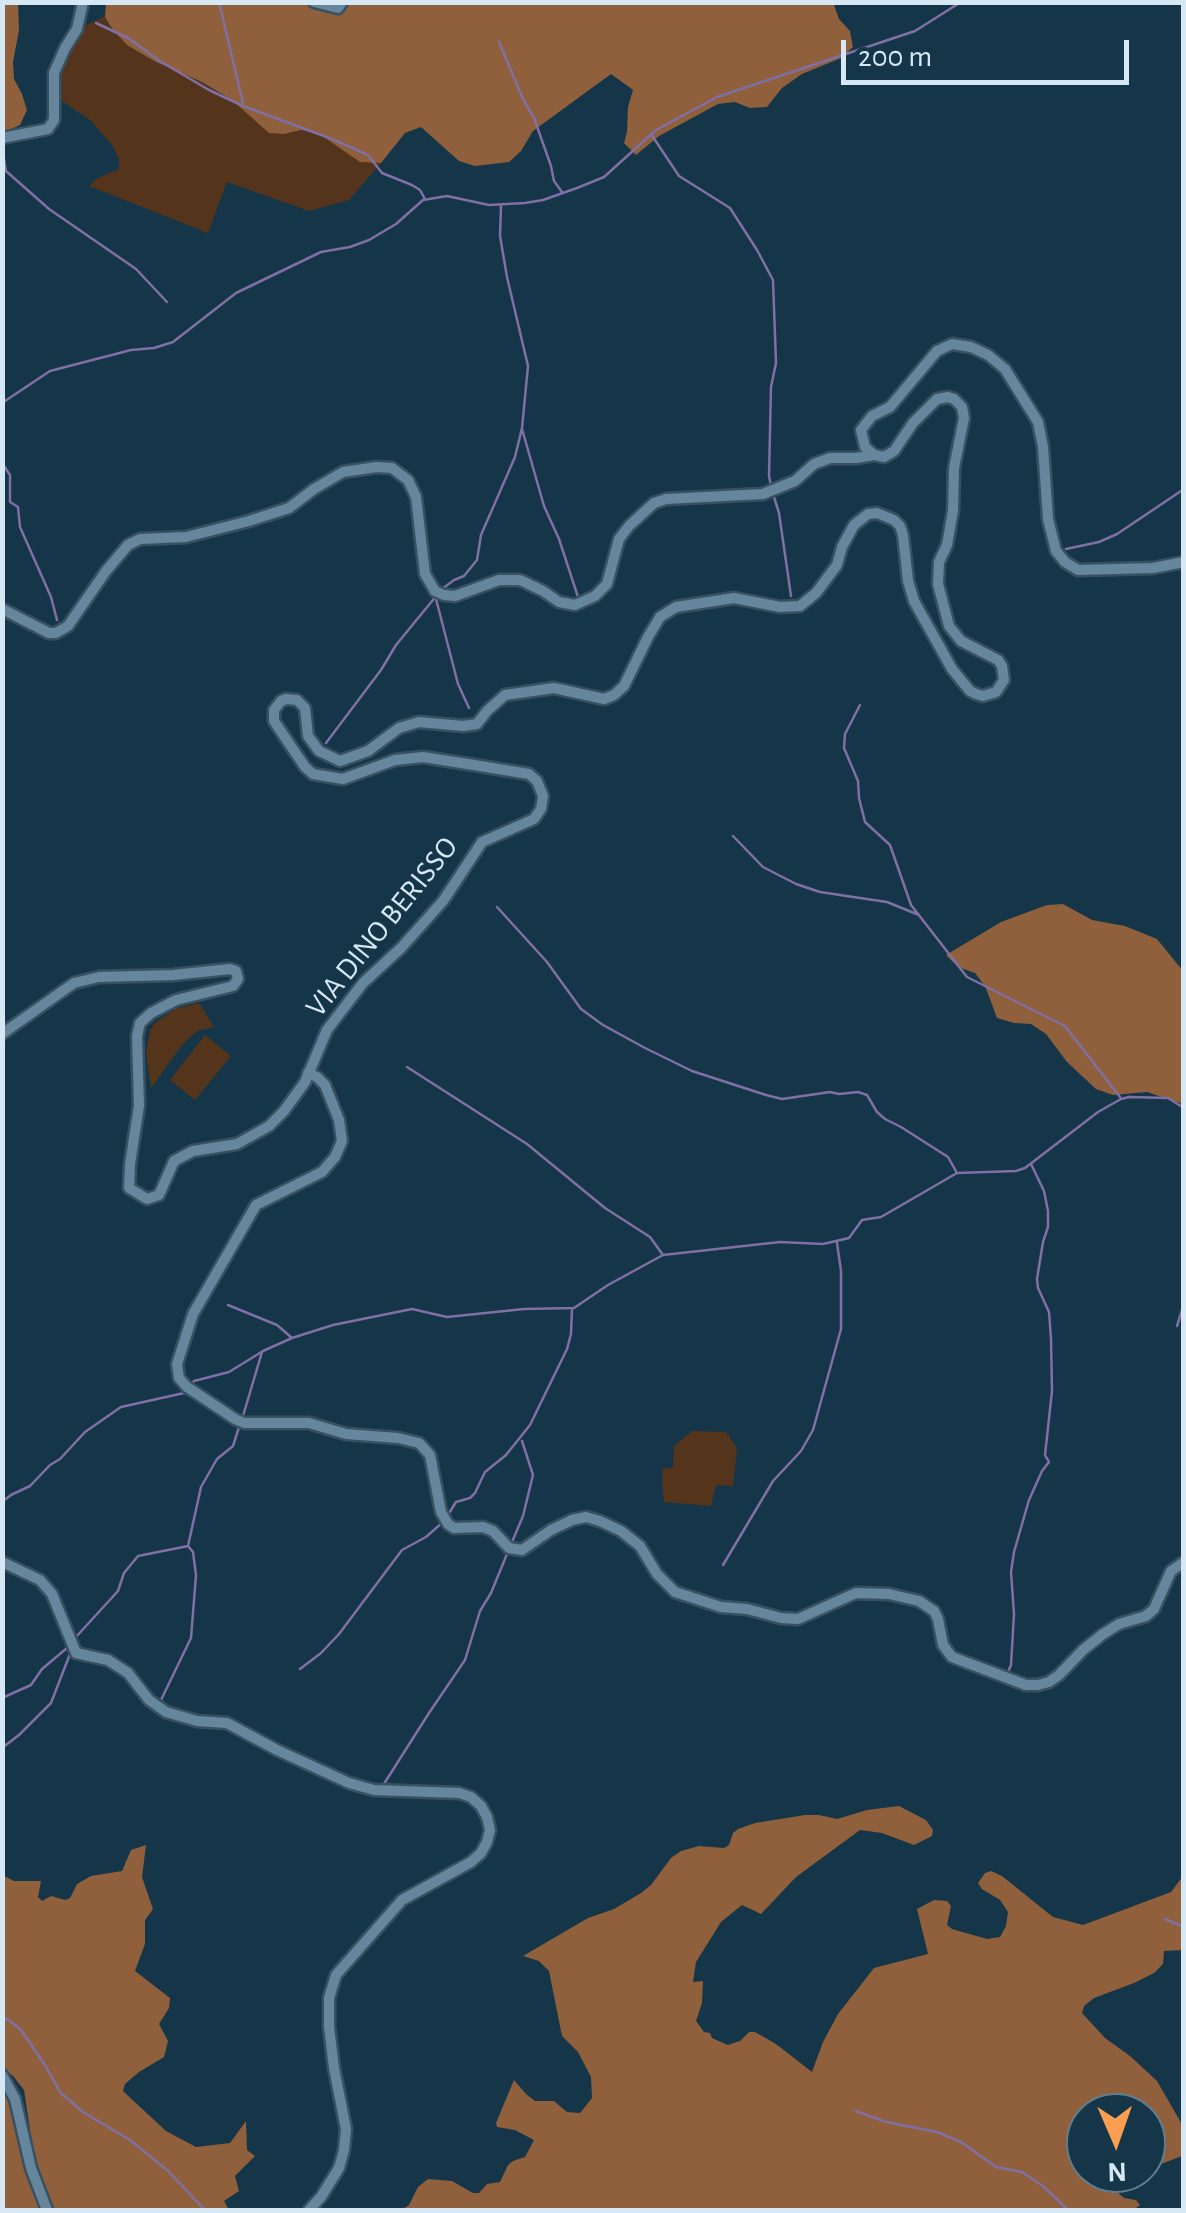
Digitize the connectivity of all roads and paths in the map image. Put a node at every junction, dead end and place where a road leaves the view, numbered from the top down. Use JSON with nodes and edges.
{"nodes":[{"id":1,"x":83,"y":2,"type":"edge"},
{"id":2,"x":314,"y":2,"type":"edge"},
{"id":3,"x":342,"y":2,"type":"edge"},
{"id":4,"x":2,"y":138,"type":"edge"},
{"id":5,"x":874,"y":455,"type":"junction"},
{"id":6,"x":1184,"y":562,"type":"edge"},
{"id":7,"x":2,"y":609,"type":"edge"},
{"id":8,"x":2,"y":1034,"type":"edge"},
{"id":9,"x":308,"y":1074,"type":"junction"},
{"id":10,"x":2,"y":1562,"type":"edge"},
{"id":11,"x":1184,"y":1562,"type":"edge"},
{"id":12,"x":2,"y":2075,"type":"edge"},
{"id":13,"x":47,"y":2210,"type":"edge"},
{"id":14,"x":308,"y":2210,"type":"edge"}],
"edges":[{"from":1,"to":4,"type":"street"},
{"from":2,"to":3,"type":"street"},
{"from":5,"to":6,"type":"street"},
{"from":5,"to":7,"type":"street"},
{"from":5,"to":9,"type":"street","name":"VIA DINO BERISSO"},
{"from":8,"to":9,"type":"street","name":"VIA DINO BERISSO"},
{"from":9,"to":11,"type":"street"},
{"from":10,"to":14,"type":"street"},
{"from":12,"to":13,"type":"street"}]}
